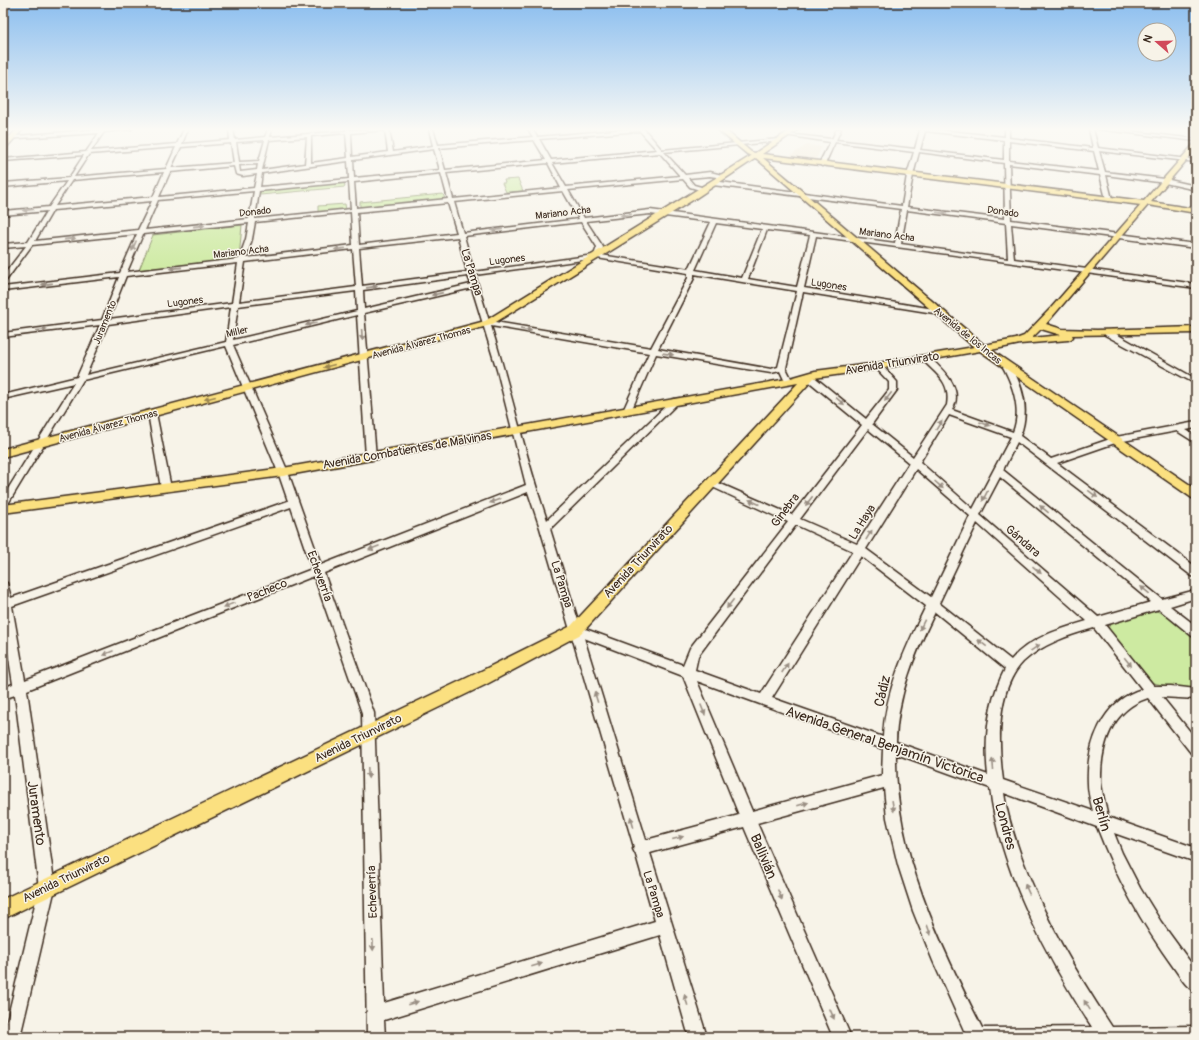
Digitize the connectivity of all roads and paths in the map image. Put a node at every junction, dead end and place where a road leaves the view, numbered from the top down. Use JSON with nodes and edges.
{"nodes":[{"id":1,"x":87,"y":178,"type":"edge"},
{"id":2,"x":166,"y":178,"type":"edge"},
{"id":3,"x":259,"y":178,"type":"edge"},
{"id":4,"x":375,"y":178,"type":"edge"},
{"id":5,"x":445,"y":178,"type":"edge"},
{"id":6,"x":559,"y":178,"type":"edge"},
{"id":7,"x":670,"y":178,"type":"edge"},
{"id":8,"x":685,"y":178,"type":"edge"},
{"id":9,"x":721,"y":178,"type":"edge"},
{"id":10,"x":783,"y":178,"type":"edge"},
{"id":11,"x":910,"y":178,"type":"edge"},
{"id":12,"x":932,"y":178,"type":"edge"},
{"id":13,"x":1006,"y":178,"type":"edge"},
{"id":14,"x":1103,"y":178,"type":"edge"},
{"id":15,"x":1138,"y":178,"type":"edge"},
{"id":16,"x":1169,"y":178,"type":"edge"},
{"id":17,"x":71,"y":179,"type":"junction"},
{"id":18,"x":350,"y":180,"type":"junction"},
{"id":19,"x":1166,"y":181,"type":"junction"},
{"id":20,"x":713,"y":183,"type":"junction"},
{"id":21,"x":3,"y":185,"type":"edge"},
{"id":22,"x":1006,"y":186,"type":"junction"},
{"id":23,"x":1196,"y":188,"type":"edge"},
{"id":24,"x":257,"y":189,"type":"junction"},
{"id":25,"x":566,"y":189,"type":"junction"},
{"id":26,"x":703,"y":189,"type":"junction"},
{"id":27,"x":804,"y":195,"type":"junction"},
{"id":28,"x":156,"y":198,"type":"junction"},
{"id":29,"x":1110,"y":199,"type":"junction"},
{"id":30,"x":452,"y":201,"type":"junction"},
{"id":31,"x":1146,"y":203,"type":"junction"},
{"id":32,"x":51,"y":208,"type":"junction"},
{"id":33,"x":904,"y":208,"type":"junction"},
{"id":34,"x":1196,"y":208,"type":"edge"},
{"id":35,"x":353,"y":211,"type":"junction"},
{"id":36,"x":1196,"y":211,"type":"edge"},
{"id":37,"x":3,"y":213,"type":"edge"},
{"id":38,"x":664,"y":214,"type":"junction"},
{"id":39,"x":581,"y":220,"type":"junction"},
{"id":40,"x":252,"y":221,"type":"junction"},
{"id":41,"x":714,"y":221,"type":"junction"},
{"id":42,"x":1009,"y":222,"type":"junction"},
{"id":43,"x":765,"y":228,"type":"junction"},
{"id":44,"x":140,"y":232,"type":"junction"},
{"id":45,"x":461,"y":234,"type":"junction"},
{"id":46,"x":812,"y":234,"type":"junction"},
{"id":47,"x":1117,"y":236,"type":"junction"},
{"id":48,"x":856,"y":240,"type":"junction"},
{"id":49,"x":30,"y":244,"type":"junction"},
{"id":50,"x":3,"y":246,"type":"edge"},
{"id":51,"x":898,"y":246,"type":"junction"},
{"id":52,"x":1196,"y":246,"type":"edge"},
{"id":53,"x":356,"y":247,"type":"junction"},
{"id":54,"x":596,"y":256,"type":"junction"},
{"id":55,"x":242,"y":260,"type":"junction"},
{"id":56,"x":1011,"y":261,"type":"junction"},
{"id":57,"x":691,"y":271,"type":"junction"},
{"id":58,"x":1088,"y":271,"type":"junction"},
{"id":59,"x":123,"y":274,"type":"junction"},
{"id":60,"x":472,"y":274,"type":"junction"},
{"id":61,"x":745,"y":279,"type":"junction"},
{"id":62,"x":3,"y":281,"type":"edge"},
{"id":63,"x":475,"y":285,"type":"junction"},
{"id":64,"x":1196,"y":286,"type":"edge"},
{"id":65,"x":3,"y":289,"type":"edge"},
{"id":66,"x":359,"y":289,"type":"junction"},
{"id":67,"x":800,"y":289,"type":"junction"},
{"id":68,"x":236,"y":305,"type":"junction"},
{"id":69,"x":360,"y":312,"type":"junction"},
{"id":70,"x":940,"y":312,"type":"junction"},
{"id":71,"x":105,"y":321,"type":"junction"},
{"id":72,"x":488,"y":323,"type":"junction"},
{"id":73,"x":1039,"y":325,"type":"junction"},
{"id":74,"x":1196,"y":330,"type":"edge"},
{"id":75,"x":1097,"y":333,"type":"junction"},
{"id":76,"x":1108,"y":333,"type":"junction"},
{"id":77,"x":3,"y":335,"type":"edge"},
{"id":78,"x":1018,"y":342,"type":"junction"},
{"id":79,"x":229,"y":344,"type":"junction"},
{"id":80,"x":982,"y":348,"type":"junction"},
{"id":81,"x":653,"y":351,"type":"junction"},
{"id":82,"x":364,"y":357,"type":"junction"},
{"id":83,"x":925,"y":358,"type":"junction"},
{"id":84,"x":1006,"y":365,"type":"junction"},
{"id":85,"x":878,"y":366,"type":"junction"},
{"id":86,"x":782,"y":368,"type":"junction"},
{"id":87,"x":809,"y":376,"type":"junction"},
{"id":88,"x":80,"y":379,"type":"junction"},
{"id":89,"x":789,"y":382,"type":"junction"},
{"id":90,"x":1196,"y":382,"type":"edge"},
{"id":91,"x":248,"y":388,"type":"junction"},
{"id":92,"x":3,"y":397,"type":"edge"},
{"id":93,"x":675,"y":402,"type":"junction"},
{"id":94,"x":626,"y":411,"type":"junction"},
{"id":95,"x":948,"y":412,"type":"junction"},
{"id":96,"x":152,"y":413,"type":"junction"},
{"id":97,"x":866,"y":424,"type":"junction"},
{"id":98,"x":1196,"y":424,"type":"edge"},
{"id":99,"x":1178,"y":428,"type":"junction"},
{"id":100,"x":517,"y":430,"type":"junction"},
{"id":101,"x":1016,"y":436,"type":"junction"},
{"id":102,"x":1116,"y":440,"type":"junction"},
{"id":103,"x":1196,"y":440,"type":"edge"},
{"id":104,"x":40,"y":443,"type":"junction"},
{"id":105,"x":3,"y":453,"type":"edge"},
{"id":106,"x":370,"y":457,"type":"junction"},
{"id":107,"x":1050,"y":462,"type":"junction"},
{"id":108,"x":915,"y":464,"type":"junction"},
{"id":109,"x":998,"y":471,"type":"junction"},
{"id":110,"x":283,"y":472,"type":"junction"},
{"id":111,"x":711,"y":483,"type":"junction"},
{"id":112,"x":531,"y":487,"type":"junction"},
{"id":113,"x":166,"y":488,"type":"junction"},
{"id":114,"x":1196,"y":495,"type":"edge"},
{"id":115,"x":293,"y":503,"type":"junction"},
{"id":116,"x":3,"y":505,"type":"edge"},
{"id":117,"x":3,"y":509,"type":"edge"},
{"id":118,"x":975,"y":517,"type":"junction"},
{"id":119,"x":794,"y":520,"type":"junction"},
{"id":120,"x":545,"y":528,"type":"junction"},
{"id":121,"x":860,"y":550,"type":"junction"},
{"id":122,"x":318,"y":570,"type":"junction"},
{"id":123,"x":1196,"y":573,"type":"edge"},
{"id":124,"x":3,"y":586,"type":"edge"},
{"id":125,"x":1196,"y":594,"type":"edge"},
{"id":126,"x":6,"y":604,"type":"junction"},
{"id":127,"x":932,"y":604,"type":"junction"},
{"id":128,"x":1161,"y":604,"type":"junction"},
{"id":129,"x":1096,"y":622,"type":"junction"},
{"id":130,"x":576,"y":630,"type":"junction"},
{"id":131,"x":1196,"y":633,"type":"edge"},
{"id":132,"x":1012,"y":668,"type":"junction"},
{"id":133,"x":689,"y":674,"type":"junction"},
{"id":134,"x":20,"y":687,"type":"junction"},
{"id":135,"x":1151,"y":692,"type":"junction"},
{"id":136,"x":3,"y":694,"type":"edge"},
{"id":137,"x":1196,"y":694,"type":"edge"},
{"id":138,"x":764,"y":701,"type":"junction"},
{"id":139,"x":368,"y":734,"type":"junction"},
{"id":140,"x":889,"y":745,"type":"junction"},
{"id":141,"x":1196,"y":749,"type":"edge"},
{"id":142,"x":889,"y":780,"type":"junction"},
{"id":143,"x":995,"y":783,"type":"junction"},
{"id":144,"x":748,"y":819,"type":"junction"},
{"id":145,"x":1102,"y":821,"type":"junction"},
{"id":146,"x":640,"y":848,"type":"junction"},
{"id":147,"x":1196,"y":855,"type":"edge"},
{"id":148,"x":47,"y":888,"type":"junction"},
{"id":149,"x":3,"y":909,"type":"edge"},
{"id":150,"x":664,"y":926,"type":"junction"},
{"id":151,"x":1196,"y":984,"type":"edge"},
{"id":152,"x":376,"y":1014,"type":"junction"},
{"id":153,"x":1196,"y":1035,"type":"edge"},
{"id":154,"x":11,"y":1037,"type":"edge"},
{"id":155,"x":376,"y":1037,"type":"edge"},
{"id":156,"x":698,"y":1037,"type":"edge"},
{"id":157,"x":842,"y":1037,"type":"edge"},
{"id":158,"x":977,"y":1037,"type":"edge"},
{"id":159,"x":1108,"y":1037,"type":"edge"}],
"edges":[{"from":1,"to":17,"type":"street"},
{"from":2,"to":28,"type":"street","name":"Juramento"},
{"from":3,"to":24,"type":"street"},
{"from":4,"to":18,"type":"street"},
{"from":5,"to":30,"type":"street","name":"La Pampa"},
{"from":6,"to":25,"type":"street"},
{"from":7,"to":25,"type":"street","name":"Donado"},
{"from":8,"to":26,"type":"street"},
{"from":9,"to":20,"type":"main road","name":"Avenida Álvarez Thomas"},
{"from":10,"to":27,"type":"main road","name":"Avenida de los Incas"},
{"from":11,"to":33,"type":"street"},
{"from":12,"to":22,"type":"main road"},
{"from":13,"to":22,"type":"street"},
{"from":14,"to":29,"type":"street"},
{"from":15,"to":19,"type":"street"},
{"from":16,"to":19,"type":"main road","name":"Avenida Triunvirato"},
{"from":17,"to":21,"type":"street"},
{"from":17,"to":32,"type":"street"},
{"from":18,"to":24,"type":"street"},
{"from":18,"to":35,"type":"street"},
{"from":19,"to":23,"type":"street"},
{"from":19,"to":31,"type":"main road","name":"Avenida Triunvirato"},
{"from":20,"to":26,"type":"main road","name":"Avenida Álvarez Thomas"},
{"from":20,"to":27,"type":"street","name":"Donado"},
{"from":22,"to":29,"type":"main road"},
{"from":22,"to":42,"type":"street"},
{"from":24,"to":28,"type":"street"},
{"from":24,"to":40,"type":"street"},
{"from":25,"to":30,"type":"street","name":"Donado"},
{"from":25,"to":39,"type":"street"},
{"from":26,"to":38,"type":"main road","name":"Avenida Álvarez Thomas"},
{"from":27,"to":33,"type":"street","name":"Donado"},
{"from":27,"to":48,"type":"main road","name":"Avenida de los Incas"},
{"from":28,"to":32,"type":"street"},
{"from":28,"to":44,"type":"street","name":"Juramento"},
{"from":29,"to":31,"type":"main road"},
{"from":30,"to":35,"type":"street","name":"Donado"},
{"from":30,"to":45,"type":"street","name":"La Pampa"},
{"from":31,"to":34,"type":"main road"},
{"from":31,"to":36,"type":"main road"},
{"from":31,"to":47,"type":"main road","name":"Avenida Triunvirato"},
{"from":32,"to":37,"type":"street","one_way":true},
{"from":32,"to":49,"type":"street"},
{"from":33,"to":42,"type":"street","name":"Donado","one_way":true},
{"from":33,"to":51,"type":"street"},
{"from":35,"to":40,"type":"street","name":"Donado"},
{"from":35,"to":53,"type":"street"},
{"from":38,"to":39,"type":"street","name":"Mariano Acha","one_way":true},
{"from":38,"to":41,"type":"street","name":"Mariano Acha"},
{"from":38,"to":54,"type":"main road","name":"Avenida Álvarez Thomas"},
{"from":39,"to":45,"type":"street","name":"Mariano Acha","one_way":true},
{"from":39,"to":54,"type":"street"},
{"from":44,"to":40,"type":"street","name":"Donado","one_way":true},
{"from":40,"to":55,"type":"street"},
{"from":41,"to":43,"type":"street","name":"Mariano Acha"},
{"from":41,"to":57,"type":"street"},
{"from":42,"to":47,"type":"street","name":"Donado","one_way":true},
{"from":42,"to":56,"type":"street"},
{"from":43,"to":46,"type":"street","name":"Mariano Acha"},
{"from":43,"to":61,"type":"street"},
{"from":49,"to":44,"type":"street","name":"Donado","one_way":true},
{"from":44,"to":59,"type":"street","name":"Juramento","one_way":true},
{"from":45,"to":53,"type":"street","name":"Mariano Acha"},
{"from":45,"to":60,"type":"street","name":"La Pampa"},
{"from":46,"to":48,"type":"street","name":"Mariano Acha"},
{"from":46,"to":67,"type":"street"},
{"from":47,"to":52,"type":"street","name":"Donado"},
{"from":47,"to":58,"type":"main road","name":"Avenida Triunvirato"},
{"from":48,"to":51,"type":"street","name":"Mariano Acha"},
{"from":48,"to":70,"type":"main road","name":"Avenida de los Incas"},
{"from":49,"to":50,"type":"street","name":"Donado"},
{"from":49,"to":62,"type":"street"},
{"from":51,"to":56,"type":"street","name":"Mariano Acha"},
{"from":53,"to":55,"type":"street","name":"Mariano Acha","one_way":true},
{"from":53,"to":66,"type":"street"},
{"from":54,"to":57,"type":"street","name":"Lugones"},
{"from":54,"to":60,"type":"street","name":"Lugones"},
{"from":54,"to":72,"type":"main road","name":"Avenida Álvarez Thomas"},
{"from":55,"to":59,"type":"street","name":"Mariano Acha","one_way":true},
{"from":55,"to":68,"type":"street"},
{"from":56,"to":58,"type":"street","name":"Mariano Acha"},
{"from":57,"to":61,"type":"street","name":"Lugones"},
{"from":57,"to":81,"type":"street"},
{"from":58,"to":64,"type":"street","name":"Mariano Acha"},
{"from":58,"to":73,"type":"main road","name":"Avenida Triunvirato"},
{"from":59,"to":65,"type":"street","name":"Mariano Acha","one_way":true},
{"from":59,"to":71,"type":"street","name":"Juramento"},
{"from":60,"to":63,"type":"street","name":"La Pampa"},
{"from":66,"to":60,"type":"street","name":"Lugones","one_way":true},
{"from":61,"to":67,"type":"street","name":"Lugones"},
{"from":63,"to":69,"type":"street","name":"Miller","one_way":true},
{"from":63,"to":72,"type":"street","name":"La Pampa"},
{"from":66,"to":68,"type":"street","name":"Lugones"},
{"from":66,"to":69,"type":"street"},
{"from":67,"to":70,"type":"street","name":"Lugones"},
{"from":67,"to":86,"type":"street"},
{"from":68,"to":71,"type":"street","name":"Lugones"},
{"from":68,"to":79,"type":"street"},
{"from":69,"to":79,"type":"street","name":"Miller","one_way":true},
{"from":69,"to":82,"type":"street","one_way":true},
{"from":70,"to":80,"type":"main road","name":"Avenida de los Incas"},
{"from":77,"to":71,"type":"street","name":"Lugones","one_way":true},
{"from":71,"to":88,"type":"street","name":"Juramento"},
{"from":72,"to":81,"type":"street","one_way":true},
{"from":72,"to":82,"type":"main road","name":"Avenida Álvarez Thomas"},
{"from":72,"to":100,"type":"street","name":"La Pampa"},
{"from":73,"to":75,"type":"main road"},
{"from":73,"to":78,"type":"main road","name":"Avenida Triunvirato"},
{"from":74,"to":76,"type":"main road"},
{"from":75,"to":76,"type":"main road"},
{"from":75,"to":78,"type":"main road"},
{"from":76,"to":90,"type":"street"},
{"from":78,"to":80,"type":"main road","name":"Avenida Triunvirato"},
{"from":79,"to":88,"type":"street","name":"Miller"},
{"from":79,"to":91,"type":"street","name":"Echeverría"},
{"from":80,"to":83,"type":"main road","name":"Avenida Triunvirato"},
{"from":80,"to":84,"type":"main road","name":"Avenida de los Incas"},
{"from":81,"to":86,"type":"street","one_way":true},
{"from":81,"to":94,"type":"street"},
{"from":82,"to":91,"type":"main road","name":"Avenida Álvarez Thomas","one_way":true},
{"from":82,"to":106,"type":"street"},
{"from":83,"to":85,"type":"main road","name":"Avenida Triunvirato"},
{"from":83,"to":95,"type":"street","name":"La Haya"},
{"from":84,"to":101,"type":"street","name":"Cádiz"},
{"from":84,"to":102,"type":"main road","name":"Avenida de los Incas"},
{"from":85,"to":87,"type":"main road","name":"Avenida Triunvirato"},
{"from":85,"to":97,"type":"street","name":"Ginebra","one_way":true},
{"from":86,"to":89,"type":"street"},
{"from":87,"to":89,"type":"main road","name":"Avenida Combatientes de Malvinas"},
{"from":87,"to":97,"type":"street","name":"Gándara","one_way":true},
{"from":87,"to":111,"type":"main road","name":"Avenida Triunvirato"},
{"from":88,"to":92,"type":"street","name":"Miller"},
{"from":88,"to":104,"type":"street","name":"Juramento"},
{"from":89,"to":93,"type":"main road","name":"Avenida Combatientes de Malvinas"},
{"from":91,"to":96,"type":"main road","name":"Avenida Álvarez Thomas","one_way":true},
{"from":91,"to":110,"type":"street","name":"Echeverría"},
{"from":93,"to":94,"type":"main road","name":"Avenida Combatientes de Malvinas"},
{"from":93,"to":120,"type":"street"},
{"from":94,"to":100,"type":"main road","name":"Avenida Combatientes de Malvinas"},
{"from":95,"to":101,"type":"street","one_way":true},
{"from":108,"to":95,"type":"street","name":"La Haya","one_way":true},
{"from":96,"to":104,"type":"main road","name":"Avenida Álvarez Thomas"},
{"from":96,"to":113,"type":"street"},
{"from":97,"to":108,"type":"street","name":"Gándara"},
{"from":97,"to":119,"type":"street","name":"Ginebra","one_way":true},
{"from":98,"to":99,"type":"street"},
{"from":99,"to":102,"type":"street"},
{"from":99,"to":103,"type":"street"},
{"from":100,"to":106,"type":"main road","name":"Avenida Combatientes de Malvinas"},
{"from":100,"to":112,"type":"street","name":"La Pampa"},
{"from":101,"to":107,"type":"street"},
{"from":101,"to":109,"type":"street","name":"Cádiz"},
{"from":102,"to":107,"type":"street"},
{"from":102,"to":114,"type":"main road","name":"Avenida de los Incas"},
{"from":104,"to":105,"type":"main road","name":"Avenida Álvarez Thomas"},
{"from":104,"to":116,"type":"street","name":"Juramento"},
{"from":106,"to":110,"type":"main road","name":"Avenida Combatientes de Malvinas"},
{"from":107,"to":123,"type":"street","one_way":true},
{"from":108,"to":118,"type":"street","name":"Gándara","one_way":true},
{"from":121,"to":108,"type":"street","name":"La Haya","one_way":true},
{"from":109,"to":118,"type":"street","name":"Cádiz","one_way":true},
{"from":128,"to":109,"type":"street","one_way":true},
{"from":110,"to":113,"type":"main road","name":"Avenida Combatientes de Malvinas"},
{"from":110,"to":115,"type":"street","name":"Echeverría"},
{"from":119,"to":111,"type":"street","one_way":true},
{"from":111,"to":130,"type":"main road","name":"Avenida Triunvirato"},
{"from":112,"to":120,"type":"street","name":"La Pampa"},
{"from":112,"to":122,"type":"street","name":"Pacheco","one_way":true},
{"from":113,"to":117,"type":"main road","name":"Avenida Combatientes de Malvinas"},
{"from":115,"to":122,"type":"street","name":"Echeverría"},
{"from":115,"to":126,"type":"street"},
{"from":118,"to":127,"type":"street","name":"Cádiz"},
{"from":118,"to":129,"type":"street","name":"Gándara","one_way":true},
{"from":119,"to":121,"type":"street"},
{"from":119,"to":133,"type":"street","name":"Ginebra","one_way":true},
{"from":120,"to":130,"type":"street","name":"La Pampa"},
{"from":121,"to":127,"type":"street"},
{"from":138,"to":121,"type":"street","name":"La Haya","one_way":true},
{"from":122,"to":134,"type":"street","name":"Pacheco","one_way":true},
{"from":122,"to":139,"type":"street","name":"Echeverría"},
{"from":124,"to":126,"type":"street","name":"Juramento"},
{"from":125,"to":128,"type":"street","name":"Londres"},
{"from":126,"to":134,"type":"street","name":"Juramento"},
{"from":132,"to":127,"type":"street","one_way":true},
{"from":127,"to":140,"type":"street","name":"Cádiz","one_way":true},
{"from":128,"to":129,"type":"street","name":"Londres"},
{"from":128,"to":131,"type":"street"},
{"from":132,"to":129,"type":"street","name":"Londres","one_way":true},
{"from":129,"to":135,"type":"street","name":"Gándara","one_way":true},
{"from":130,"to":133,"type":"street","name":"Avenida General Benjamín Victorica"},
{"from":130,"to":139,"type":"main road","name":"Avenida Triunvirato"},
{"from":146,"to":130,"type":"street","name":"La Pampa","one_way":true},
{"from":143,"to":132,"type":"street","name":"Londres","one_way":true},
{"from":133,"to":138,"type":"street","name":"Avenida General Benjamín Victorica"},
{"from":133,"to":144,"type":"street","name":"Ballivián","one_way":true},
{"from":134,"to":136,"type":"street","name":"Pacheco"},
{"from":134,"to":148,"type":"street","name":"Juramento"},
{"from":135,"to":137,"type":"street","name":"Berlín"},
{"from":135,"to":141,"type":"street","name":"Gándara"},
{"from":135,"to":145,"type":"street","name":"Berlín"},
{"from":138,"to":140,"type":"street","name":"Avenida General Benjamín Victorica"},
{"from":139,"to":148,"type":"main road","name":"Avenida Triunvirato"},
{"from":139,"to":152,"type":"street","name":"Echeverría","one_way":true},
{"from":140,"to":142,"type":"street","name":"Cádiz"},
{"from":140,"to":143,"type":"street","name":"Avenida General Benjamín Victorica"},
{"from":144,"to":142,"type":"street","one_way":true},
{"from":142,"to":158,"type":"street","name":"Cádiz","one_way":true},
{"from":143,"to":145,"type":"street","name":"Avenida General Benjamín Victorica"},
{"from":159,"to":143,"type":"street","name":"Londres","one_way":true},
{"from":146,"to":144,"type":"street","one_way":true},
{"from":144,"to":157,"type":"street","name":"Ballivián","one_way":true},
{"from":145,"to":147,"type":"street","name":"Avenida General Benjamín Victorica"},
{"from":145,"to":151,"type":"street","name":"Berlín"},
{"from":146,"to":150,"type":"street","name":"La Pampa"},
{"from":148,"to":149,"type":"main road","name":"Avenida Triunvirato"},
{"from":148,"to":154,"type":"street","name":"Juramento"},
{"from":152,"to":150,"type":"street","one_way":true},
{"from":156,"to":150,"type":"street","name":"La Pampa","one_way":true},
{"from":152,"to":155,"type":"street","name":"Echeverría"},
{"from":153,"to":159,"type":"street"},
{"from":158,"to":159,"type":"street"}]}
